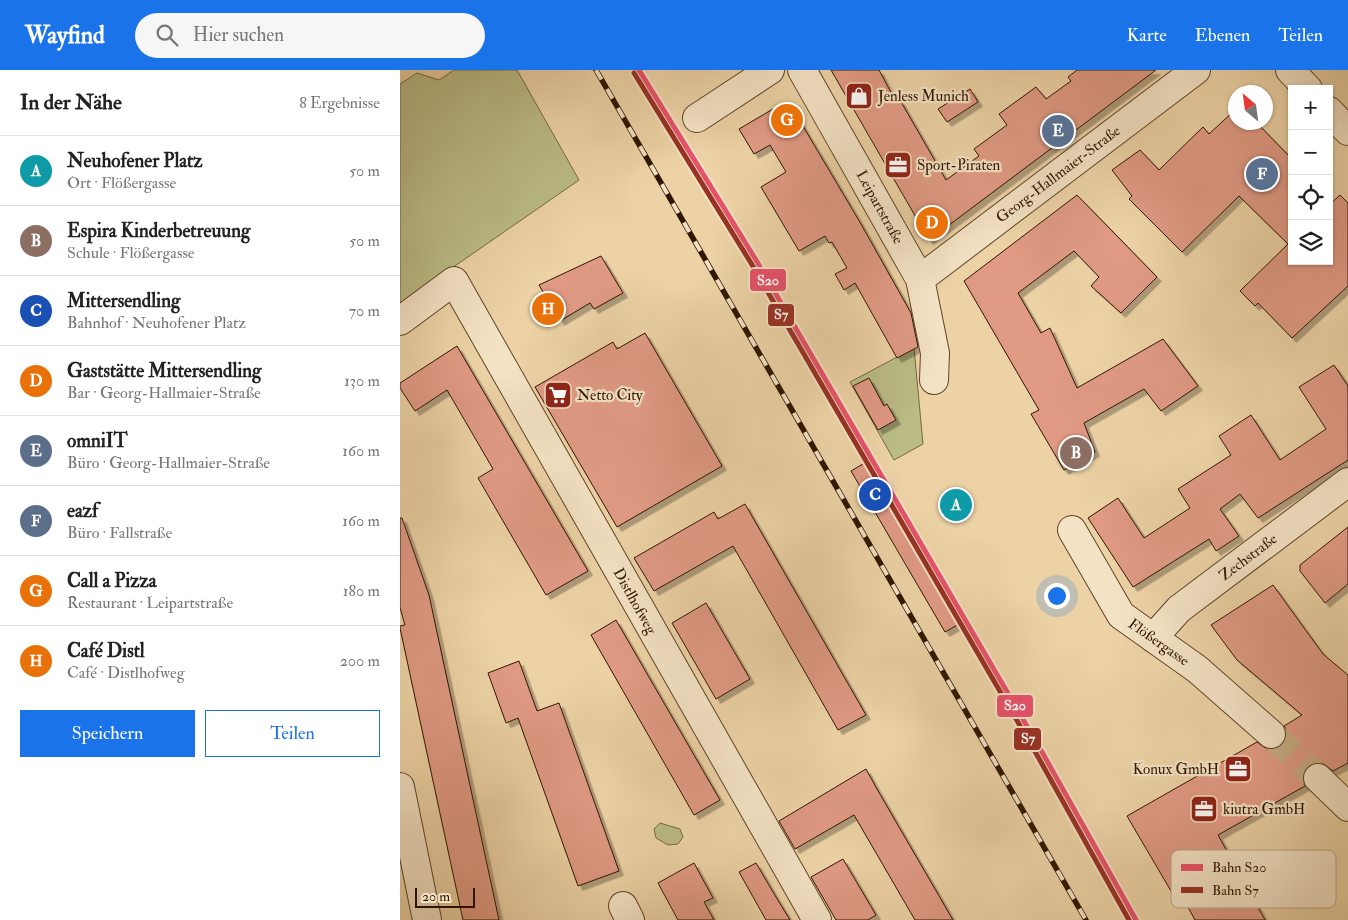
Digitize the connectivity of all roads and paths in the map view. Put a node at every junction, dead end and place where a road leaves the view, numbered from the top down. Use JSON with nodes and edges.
{"nodes":[{"id":1,"x":770,"y":70,"type":"edge"},
{"id":2,"x":802,"y":70,"type":"edge"},
{"id":3,"x":1196,"y":70,"type":"edge"},
{"id":4,"x":1290,"y":70,"type":"edge"},
{"id":5,"x":1304,"y":85,"type":"edge"},
{"id":6,"x":1333,"y":115,"type":"edge"},
{"id":7,"x":697,"y":118,"type":"dead end"},
{"id":8,"x":1348,"y":131,"type":"edge"},
{"id":9,"x":920,"y":279,"type":"junction"},
{"id":10,"x":400,"y":321,"type":"edge"},
{"id":11,"x":934,"y":380,"type":"dead end"},
{"id":12,"x":1348,"y":482,"type":"edge"},
{"id":13,"x":1072,"y":530,"type":"dead end"},
{"id":14,"x":1154,"y":638,"type":"junction"},
{"id":15,"x":1272,"y":734,"type":"tunnel mouth"},
{"id":16,"x":1318,"y":778,"type":"tunnel mouth"},
{"id":17,"x":400,"y":787,"type":"edge"},
{"id":18,"x":1348,"y":807,"type":"edge"},
{"id":19,"x":427,"y":920,"type":"edge"},
{"id":20,"x":817,"y":920,"type":"edge"}],
"edges":[{"from":1,"to":7,"type":"street"},
{"from":2,"to":9,"type":"street","name":"Leipartstraße"},
{"from":3,"to":9,"type":"street","name":"Georg-Hallmaier-Straße"},
{"from":4,"to":5,"type":"street"},
{"from":6,"to":8,"type":"street"},
{"from":9,"to":11,"type":"street","name":"Leipartstraße"},
{"from":10,"to":20,"type":"street","name":"Distlhofweg"},
{"from":12,"to":14,"type":"street","name":"Zechstraße"},
{"from":13,"to":14,"type":"street","name":"Flößergasse"},
{"from":14,"to":15,"type":"street","name":"Flößergasse"},
{"from":16,"to":18,"type":"street"},
{"from":17,"to":19,"type":"street"}]}
